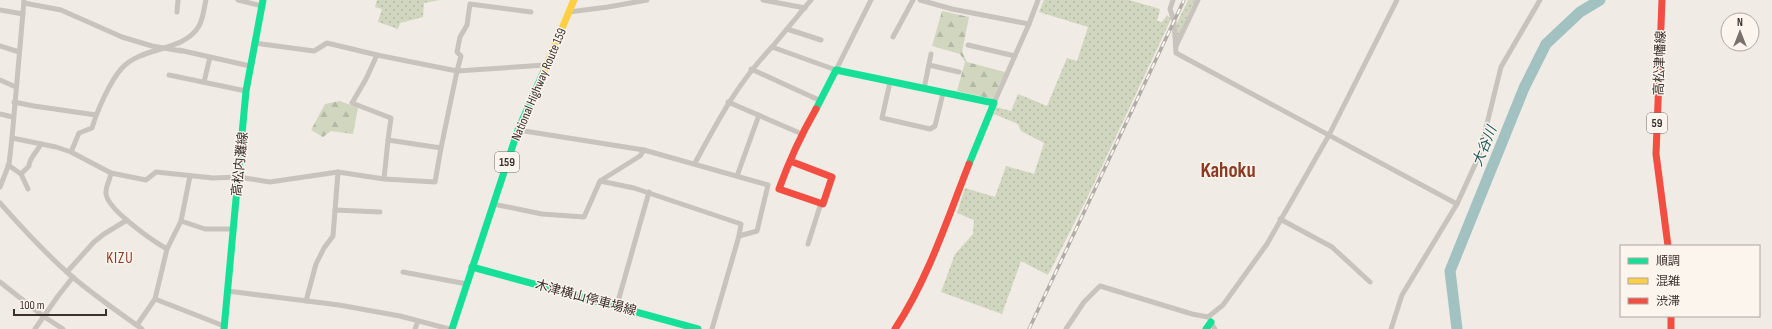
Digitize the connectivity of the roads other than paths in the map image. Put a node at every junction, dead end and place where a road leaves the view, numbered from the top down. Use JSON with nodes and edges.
{"nodes":[{"id":1,"x":178,"y":0,"type":"edge"},
{"id":2,"x":206,"y":0,"type":"edge"},
{"id":3,"x":238,"y":0,"type":"edge"},
{"id":4,"x":574,"y":0,"type":"edge"},
{"id":5,"x":647,"y":0,"type":"edge"},
{"id":6,"x":763,"y":0,"type":"edge"},
{"id":7,"x":810,"y":0,"type":"edge"},
{"id":8,"x":871,"y":0,"type":"edge"},
{"id":9,"x":913,"y":0,"type":"edge"},
{"id":10,"x":920,"y":0,"type":"edge"},
{"id":11,"x":1038,"y":0,"type":"edge"},
{"id":12,"x":1173,"y":0,"type":"edge"},
{"id":13,"x":1198,"y":0,"type":"edge"},
{"id":14,"x":1397,"y":0,"type":"edge"},
{"id":15,"x":1540,"y":0,"type":"edge"},
{"id":16,"x":1662,"y":0,"type":"edge"},
{"id":17,"x":24,"y":1,"type":"edge"},
{"id":18,"x":262,"y":3,"type":"edge"},
{"id":19,"x":805,"y":8,"type":"junction"},
{"id":20,"x":0,"y":10,"type":"edge"},
{"id":21,"x":177,"y":12,"type":"dead end"},
{"id":22,"x":531,"y":12,"type":"dead end"},
{"id":23,"x":569,"y":12,"type":"junction"},
{"id":24,"x":23,"y":14,"type":"junction"},
{"id":25,"x":1029,"y":24,"type":"junction"},
{"id":26,"x":787,"y":29,"type":"junction"},
{"id":27,"x":892,"y":37,"type":"dead end"},
{"id":28,"x":821,"y":40,"type":"dead end"},
{"id":29,"x":254,"y":42,"type":"junction"},
{"id":30,"x":173,"y":45,"type":"junction"},
{"id":31,"x":968,"y":45,"type":"dead end"},
{"id":32,"x":0,"y":46,"type":"edge"},
{"id":33,"x":772,"y":47,"type":"junction"},
{"id":34,"x":1175,"y":47,"type":"junction"},
{"id":35,"x":162,"y":48,"type":"junction"},
{"id":36,"x":181,"y":51,"type":"junction"},
{"id":37,"x":19,"y":52,"type":"junction"},
{"id":38,"x":931,"y":54,"type":"dead end"},
{"id":39,"x":377,"y":55,"type":"junction"},
{"id":40,"x":1015,"y":56,"type":"junction"},
{"id":41,"x":210,"y":57,"type":"junction"},
{"id":42,"x":545,"y":65,"type":"junction"},
{"id":43,"x":929,"y":65,"type":"junction"},
{"id":44,"x":250,"y":66,"type":"junction"},
{"id":45,"x":751,"y":69,"type":"junction"},
{"id":46,"x":836,"y":70,"type":"junction"},
{"id":47,"x":457,"y":71,"type":"junction"},
{"id":48,"x":959,"y":72,"type":"dead end"},
{"id":49,"x":169,"y":75,"type":"dead end"},
{"id":50,"x":0,"y":80,"type":"edge"},
{"id":51,"x":204,"y":82,"type":"junction"},
{"id":52,"x":890,"y":82,"type":"junction"},
{"id":53,"x":16,"y":87,"type":"junction"},
{"id":54,"x":924,"y":89,"type":"junction"},
{"id":55,"x":246,"y":91,"type":"junction"},
{"id":56,"x":943,"y":93,"type":"junction"},
{"id":57,"x":14,"y":102,"type":"junction"},
{"id":58,"x":728,"y":102,"type":"junction"},
{"id":59,"x":821,"y":102,"type":"junction"},
{"id":60,"x":994,"y":103,"type":"junction"},
{"id":61,"x":0,"y":114,"type":"edge"},
{"id":62,"x":96,"y":115,"type":"junction"},
{"id":63,"x":759,"y":115,"type":"junction"},
{"id":64,"x":13,"y":117,"type":"junction"},
{"id":65,"x":518,"y":130,"type":"junction"},
{"id":66,"x":802,"y":134,"type":"junction"},
{"id":67,"x":1328,"y":135,"type":"junction"},
{"id":68,"x":12,"y":138,"type":"junction"},
{"id":69,"x":388,"y":140,"type":"junction"},
{"id":70,"x":41,"y":144,"type":"junction"},
{"id":71,"x":441,"y":148,"type":"junction"},
{"id":72,"x":644,"y":150,"type":"junction"},
{"id":73,"x":70,"y":152,"type":"junction"},
{"id":74,"x":790,"y":161,"type":"junction"},
{"id":75,"x":695,"y":163,"type":"junction"},
{"id":76,"x":8,"y":165,"type":"junction"},
{"id":77,"x":338,"y":172,"type":"junction"},
{"id":78,"x":111,"y":173,"type":"junction"},
{"id":79,"x":21,"y":174,"type":"junction"},
{"id":80,"x":190,"y":176,"type":"junction"},
{"id":81,"x":737,"y":176,"type":"junction"},
{"id":82,"x":238,"y":177,"type":"junction"},
{"id":83,"x":384,"y":179,"type":"junction"},
{"id":84,"x":600,"y":181,"type":"junction"},
{"id":85,"x":768,"y":185,"type":"junction"},
{"id":86,"x":0,"y":187,"type":"edge"},
{"id":87,"x":28,"y":189,"type":"dead end"},
{"id":88,"x":779,"y":189,"type":"junction"},
{"id":89,"x":649,"y":192,"type":"junction"},
{"id":90,"x":0,"y":203,"type":"edge"},
{"id":91,"x":820,"y":203,"type":"junction"},
{"id":92,"x":493,"y":204,"type":"junction"},
{"id":93,"x":1457,"y":204,"type":"junction"},
{"id":94,"x":335,"y":210,"type":"junction"},
{"id":95,"x":380,"y":212,"type":"dead end"},
{"id":96,"x":1280,"y":219,"type":"junction"},
{"id":97,"x":127,"y":220,"type":"junction"},
{"id":98,"x":181,"y":221,"type":"junction"},
{"id":99,"x":232,"y":229,"type":"junction"},
{"id":100,"x":739,"y":236,"type":"junction"},
{"id":101,"x":808,"y":244,"type":"dead end"},
{"id":102,"x":1668,"y":245,"type":"edge"},
{"id":103,"x":167,"y":249,"type":"junction"},
{"id":104,"x":472,"y":267,"type":"junction"},
{"id":105,"x":67,"y":272,"type":"junction"},
{"id":106,"x":403,"y":272,"type":"dead end"},
{"id":107,"x":73,"y":277,"type":"junction"},
{"id":108,"x":0,"y":282,"type":"edge"},
{"id":109,"x":1370,"y":282,"type":"dead end"},
{"id":110,"x":467,"y":284,"type":"junction"},
{"id":111,"x":227,"y":291,"type":"junction"},
{"id":112,"x":155,"y":299,"type":"junction"},
{"id":113,"x":306,"y":301,"type":"junction"},
{"id":114,"x":617,"y":306,"type":"junction"},
{"id":115,"x":43,"y":316,"type":"junction"},
{"id":116,"x":1672,"y":317,"type":"edge"},
{"id":117,"x":1210,"y":319,"type":"junction"},
{"id":118,"x":418,"y":321,"type":"junction"},
{"id":119,"x":137,"y":325,"type":"junction"},
{"id":120,"x":224,"y":327,"type":"edge"},
{"id":121,"x":35,"y":329,"type":"edge"},
{"id":122,"x":63,"y":329,"type":"edge"},
{"id":123,"x":142,"y":329,"type":"edge"},
{"id":124,"x":415,"y":329,"type":"edge"},
{"id":125,"x":451,"y":329,"type":"edge"},
{"id":126,"x":698,"y":329,"type":"edge"},
{"id":127,"x":712,"y":329,"type":"edge"},
{"id":128,"x":895,"y":329,"type":"edge"},
{"id":129,"x":1066,"y":329,"type":"edge"},
{"id":130,"x":1206,"y":329,"type":"edge"},
{"id":131,"x":1215,"y":329,"type":"edge"},
{"id":132,"x":1392,"y":329,"type":"edge"},
{"id":133,"x":1671,"y":329,"type":"edge"}],
"edges":[{"from":1,"to":21,"type":"street"},
{"from":2,"to":30,"type":"street"},
{"from":3,"to":18,"type":"street"},
{"from":4,"to":23,"type":"main road","name":"National Highway Route 159","number":"159"},
{"from":5,"to":23,"type":"street"},
{"from":6,"to":19,"type":"street"},
{"from":7,"to":19,"type":"street"},
{"from":8,"to":46,"type":"street"},
{"from":9,"to":27,"type":"street"},
{"from":10,"to":25,"type":"street"},
{"from":11,"to":25,"type":"street"},
{"from":12,"to":34,"type":"street"},
{"from":13,"to":34,"type":"street"},
{"from":14,"to":67,"type":"street"},
{"from":15,"to":93,"type":"street"},
{"from":16,"to":102,"type":"main road","name":"高松津幡線","number":"59"},
{"from":17,"to":24,"type":"street"},
{"from":17,"to":35,"type":"street"},
{"from":18,"to":29,"type":"main road","name":"高松内灘線"},
{"from":19,"to":26,"type":"street"},
{"from":20,"to":24,"type":"street"},
{"from":22,"to":47,"type":"street"},
{"from":23,"to":42,"type":"main road","name":"National Highway Route 159","number":"159"},
{"from":24,"to":37,"type":"street"},
{"from":25,"to":40,"type":"street"},
{"from":26,"to":28,"type":"street"},
{"from":26,"to":33,"type":"street"},
{"from":29,"to":39,"type":"street"},
{"from":29,"to":44,"type":"main road","name":"高松内灘線"},
{"from":30,"to":35,"type":"street"},
{"from":30,"to":36,"type":"street"},
{"from":31,"to":40,"type":"street"},
{"from":32,"to":37,"type":"street"},
{"from":33,"to":45,"type":"street"},
{"from":33,"to":46,"type":"street"},
{"from":34,"to":67,"type":"street"},
{"from":35,"to":36,"type":"street"},
{"from":35,"to":62,"type":"street"},
{"from":36,"to":41,"type":"street"},
{"from":37,"to":53,"type":"street"},
{"from":38,"to":43,"type":"street"},
{"from":39,"to":47,"type":"street"},
{"from":39,"to":69,"type":"street"},
{"from":40,"to":60,"type":"street"},
{"from":41,"to":44,"type":"street"},
{"from":41,"to":51,"type":"street"},
{"from":42,"to":47,"type":"street"},
{"from":42,"to":65,"type":"main road","name":"National Highway Route 159","number":"159"},
{"from":43,"to":48,"type":"street"},
{"from":43,"to":54,"type":"street"},
{"from":44,"to":55,"type":"main road","name":"高松内灘線"},
{"from":45,"to":58,"type":"street"},
{"from":45,"to":59,"type":"street"},
{"from":46,"to":52,"type":"main road"},
{"from":46,"to":59,"type":"main road"},
{"from":47,"to":71,"type":"street"},
{"from":49,"to":51,"type":"street"},
{"from":50,"to":53,"type":"street"},
{"from":51,"to":55,"type":"street"},
{"from":52,"to":54,"type":"main road"},
{"from":52,"to":56,"type":"street"},
{"from":53,"to":57,"type":"street"},
{"from":54,"to":56,"type":"main road"},
{"from":55,"to":82,"type":"main road","name":"高松内灘線"},
{"from":56,"to":60,"type":"main road"},
{"from":57,"to":62,"type":"street"},
{"from":57,"to":64,"type":"street"},
{"from":58,"to":63,"type":"street"},
{"from":58,"to":75,"type":"street"},
{"from":59,"to":66,"type":"main road"},
{"from":60,"to":128,"type":"main road"},
{"from":61,"to":64,"type":"street"},
{"from":62,"to":73,"type":"street"},
{"from":63,"to":66,"type":"street"},
{"from":63,"to":81,"type":"street"},
{"from":64,"to":68,"type":"street"},
{"from":65,"to":72,"type":"street"},
{"from":65,"to":92,"type":"main road","name":"National Highway Route 159","number":"159"},
{"from":66,"to":74,"type":"main road"},
{"from":67,"to":93,"type":"street"},
{"from":67,"to":96,"type":"street"},
{"from":68,"to":70,"type":"street"},
{"from":68,"to":76,"type":"street"},
{"from":69,"to":71,"type":"street"},
{"from":69,"to":83,"type":"street"},
{"from":70,"to":73,"type":"street"},
{"from":70,"to":79,"type":"street"},
{"from":71,"to":83,"type":"street"},
{"from":72,"to":75,"type":"street"},
{"from":72,"to":84,"type":"street"},
{"from":73,"to":78,"type":"street"},
{"from":74,"to":88,"type":"main road"},
{"from":74,"to":91,"type":"main road"},
{"from":75,"to":81,"type":"street"},
{"from":76,"to":79,"type":"street"},
{"from":76,"to":86,"type":"street"},
{"from":77,"to":82,"type":"street"},
{"from":77,"to":83,"type":"street"},
{"from":77,"to":94,"type":"street"},
{"from":78,"to":80,"type":"street"},
{"from":78,"to":97,"type":"street"},
{"from":79,"to":87,"type":"street"},
{"from":80,"to":82,"type":"street"},
{"from":80,"to":98,"type":"street"},
{"from":81,"to":85,"type":"street"},
{"from":82,"to":99,"type":"main road","name":"高松内灘線"},
{"from":84,"to":89,"type":"street"},
{"from":84,"to":92,"type":"street"},
{"from":85,"to":88,"type":"street"},
{"from":85,"to":100,"type":"street"},
{"from":88,"to":91,"type":"main road"},
{"from":89,"to":100,"type":"street"},
{"from":89,"to":114,"type":"street"},
{"from":90,"to":105,"type":"street"},
{"from":91,"to":101,"type":"street"},
{"from":92,"to":104,"type":"main road","name":"National Highway Route 159","number":"159"},
{"from":93,"to":132,"type":"street"},
{"from":94,"to":95,"type":"street"},
{"from":94,"to":113,"type":"street"},
{"from":96,"to":109,"type":"street"},
{"from":96,"to":117,"type":"street"},
{"from":97,"to":103,"type":"street"},
{"from":97,"to":105,"type":"street"},
{"from":98,"to":99,"type":"street"},
{"from":98,"to":103,"type":"street"},
{"from":99,"to":111,"type":"main road","name":"高松内灘線"},
{"from":100,"to":127,"type":"street"},
{"from":103,"to":112,"type":"street"},
{"from":104,"to":110,"type":"main road","name":"National Highway Route 159","number":"159"},
{"from":104,"to":114,"type":"main road","name":"木津横山停車場線"},
{"from":105,"to":107,"type":"street"},
{"from":106,"to":110,"type":"street"},
{"from":107,"to":115,"type":"street"},
{"from":107,"to":119,"type":"street"},
{"from":108,"to":115,"type":"street"},
{"from":110,"to":125,"type":"main road","name":"National Highway Route 159","number":"159"},
{"from":111,"to":113,"type":"street"},
{"from":111,"to":120,"type":"main road","name":"高松内灘線"},
{"from":112,"to":119,"type":"street"},
{"from":112,"to":120,"type":"street"},
{"from":113,"to":118,"type":"street"},
{"from":114,"to":126,"type":"main road","name":"木津横山停車場線"},
{"from":115,"to":121,"type":"street"},
{"from":115,"to":122,"type":"street"},
{"from":116,"to":133,"type":"main road"},
{"from":117,"to":129,"type":"street"},
{"from":117,"to":130,"type":"main road"},
{"from":117,"to":131,"type":"street"},
{"from":118,"to":124,"type":"street"},
{"from":118,"to":125,"type":"street"},
{"from":119,"to":123,"type":"street"}]}
